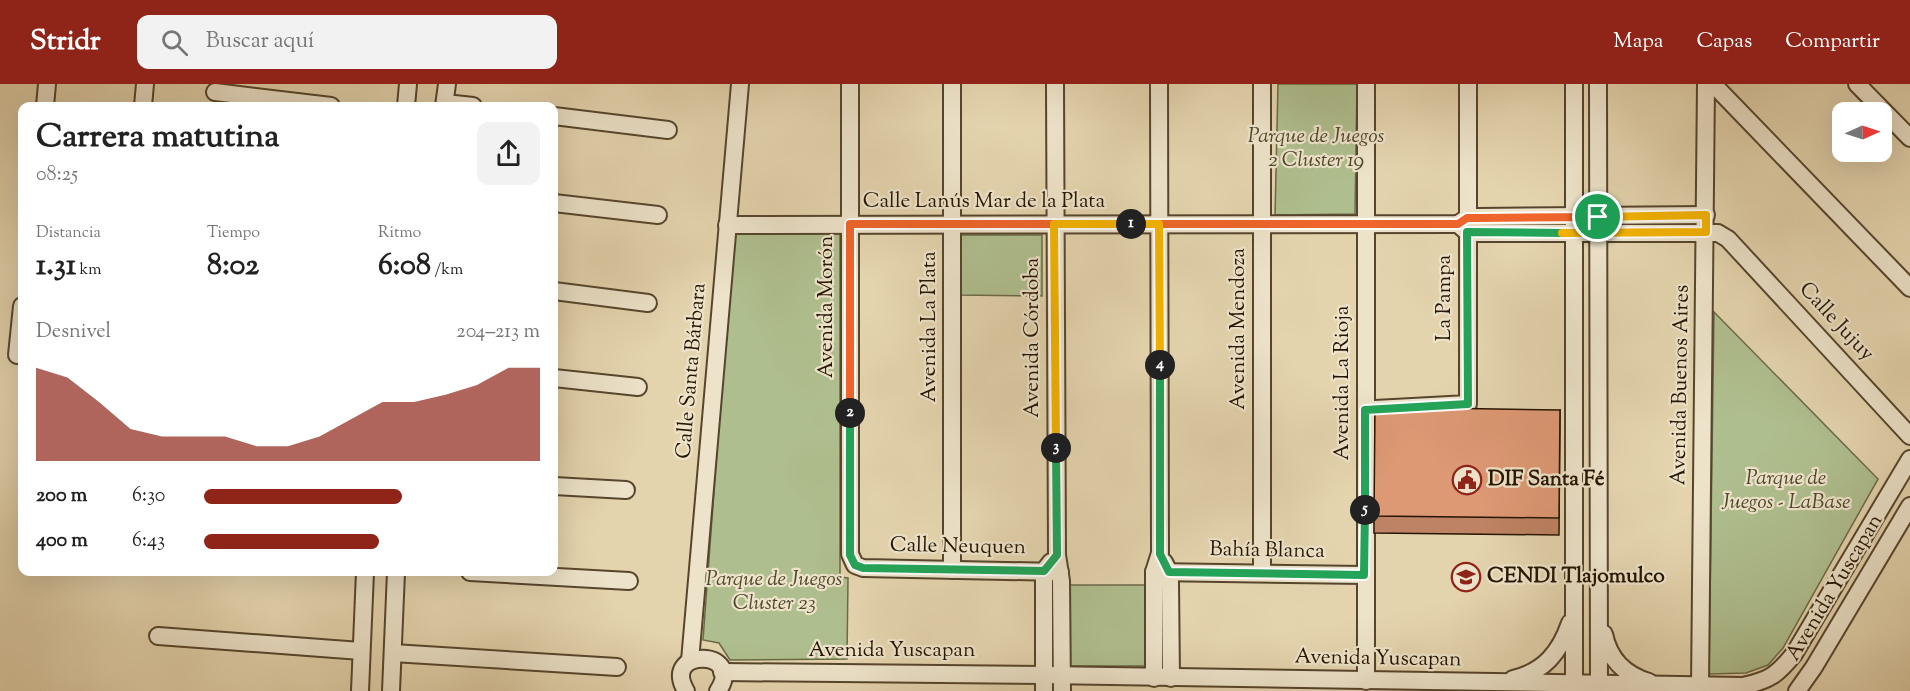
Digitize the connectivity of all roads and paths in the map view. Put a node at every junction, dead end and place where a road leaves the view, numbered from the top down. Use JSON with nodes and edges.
{"nodes":[{"id":1,"x":47,"y":84,"type":"edge"},
{"id":2,"x":146,"y":84,"type":"edge"},
{"id":3,"x":408,"y":84,"type":"edge"},
{"id":4,"x":447,"y":84,"type":"edge"},
{"id":5,"x":740,"y":84,"type":"edge"},
{"id":6,"x":850,"y":84,"type":"edge"},
{"id":7,"x":952,"y":84,"type":"edge"},
{"id":8,"x":1054,"y":84,"type":"edge"},
{"id":9,"x":1159,"y":84,"type":"edge"},
{"id":10,"x":1262,"y":84,"type":"edge"},
{"id":11,"x":1366,"y":84,"type":"edge"},
{"id":12,"x":1468,"y":84,"type":"edge"},
{"id":13,"x":1574,"y":84,"type":"edge"},
{"id":14,"x":1598,"y":84,"type":"edge"},
{"id":15,"x":1706,"y":84,"type":"edge"},
{"id":16,"x":1713,"y":84,"type":"edge"},
{"id":17,"x":1857,"y":84,"type":"edge"},
{"id":18,"x":215,"y":92,"type":"dead end"},
{"id":19,"x":45,"y":102,"type":"edge"},
{"id":20,"x":144,"y":102,"type":"edge"},
{"id":21,"x":298,"y":102,"type":"edge"},
{"id":22,"x":406,"y":102,"type":"edge"},
{"id":23,"x":445,"y":102,"type":"edge"},
{"id":24,"x":558,"y":116,"type":"edge"},
{"id":25,"x":668,"y":130,"type":"dead end"},
{"id":26,"x":1910,"y":138,"type":"edge"},
{"id":27,"x":558,"y":203,"type":"edge"},
{"id":28,"x":658,"y":215,"type":"dead end"},
{"id":29,"x":1706,"y":215,"type":"junction"},
{"id":30,"x":850,"y":224,"type":"junction"},
{"id":31,"x":952,"y":224,"type":"junction"},
{"id":32,"x":1054,"y":224,"type":"junction"},
{"id":33,"x":1159,"y":224,"type":"junction"},
{"id":34,"x":1262,"y":224,"type":"junction"},
{"id":35,"x":1365,"y":224,"type":"junction"},
{"id":36,"x":727,"y":225,"type":"junction"},
{"id":37,"x":1464,"y":225,"type":"junction"},
{"id":38,"x":1574,"y":225,"type":"junction"},
{"id":39,"x":1598,"y":225,"type":"junction"},
{"id":40,"x":1706,"y":232,"type":"junction"},
{"id":41,"x":1728,"y":239,"type":"joint"},
{"id":42,"x":1910,"y":288,"type":"edge"},
{"id":43,"x":558,"y":292,"type":"edge"},
{"id":44,"x":648,"y":303,"type":"dead end"},
{"id":45,"x":18,"y":328,"type":"edge"},
{"id":46,"x":13,"y":355,"type":"edge"},
{"id":47,"x":558,"y":378,"type":"edge"},
{"id":48,"x":638,"y":387,"type":"dead end"},
{"id":49,"x":1365,"y":410,"type":"junction"},
{"id":50,"x":1910,"y":436,"type":"edge"},
{"id":51,"x":1910,"y":459,"type":"edge"},
{"id":52,"x":558,"y":486,"type":"edge"},
{"id":53,"x":626,"y":490,"type":"dead end"},
{"id":54,"x":1910,"y":506,"type":"edge"},
{"id":55,"x":855,"y":565,"type":"joint"},
{"id":56,"x":1054,"y":566,"type":"junction"},
{"id":57,"x":952,"y":570,"type":"junction"},
{"id":58,"x":1161,"y":572,"type":"junction"},
{"id":59,"x":1262,"y":573,"type":"junction"},
{"id":60,"x":1364,"y":575,"type":"junction"},
{"id":61,"x":365,"y":576,"type":"edge"},
{"id":62,"x":396,"y":576,"type":"edge"},
{"id":63,"x":541,"y":576,"type":"edge"},
{"id":64,"x":629,"y":581,"type":"dead end"},
{"id":65,"x":1599,"y":609,"type":"junction"},
{"id":66,"x":1574,"y":610,"type":"junction"},
{"id":67,"x":158,"y":636,"type":"dead end"},
{"id":68,"x":361,"y":651,"type":"junction"},
{"id":69,"x":393,"y":653,"type":"junction"},
{"id":70,"x":690,"y":661,"type":"junction"},
{"id":71,"x":617,"y":667,"type":"dead end"},
{"id":72,"x":722,"y":672,"type":"junction"},
{"id":73,"x":1163,"y":678,"type":"junction"},
{"id":74,"x":1366,"y":681,"type":"junction"},
{"id":75,"x":1053,"y":683,"type":"edge"},
{"id":76,"x":1496,"y":683,"type":"junction"},
{"id":77,"x":1661,"y":686,"type":"junction"},
{"id":78,"x":1700,"y":687,"type":"junction"},
{"id":79,"x":1574,"y":688,"type":"edge"},
{"id":80,"x":1599,"y":688,"type":"edge"},
{"id":81,"x":360,"y":691,"type":"edge"},
{"id":82,"x":391,"y":691,"type":"edge"},
{"id":83,"x":687,"y":691,"type":"edge"},
{"id":84,"x":718,"y":691,"type":"edge"},
{"id":85,"x":1797,"y":691,"type":"edge"}],
"edges":[{"from":1,"to":19,"type":"street"},
{"from":2,"to":20,"type":"street"},
{"from":3,"to":22,"type":"street"},
{"from":4,"to":23,"type":"street"},
{"from":5,"to":36,"type":"street","name":"Calle Santa Bárbara"},
{"from":6,"to":30,"type":"street","name":"Avenida Morón"},
{"from":7,"to":31,"type":"street","name":"Avenida La Plata"},
{"from":8,"to":32,"type":"street","name":"Avenida Córdoba"},
{"from":9,"to":33,"type":"street"},
{"from":10,"to":34,"type":"street","name":"Avenida Mendoza"},
{"from":11,"to":35,"type":"street","name":"Avenida La Rioja"},
{"from":12,"to":37,"type":"street","name":"La Pampa"},
{"from":13,"to":38,"type":"street"},
{"from":14,"to":39,"type":"street"},
{"from":15,"to":29,"type":"street","name":"Avenida Buenos Aires"},
{"from":16,"to":42,"type":"street"},
{"from":17,"to":26,"type":"street"},
{"from":18,"to":21,"type":"street"},
{"from":24,"to":25,"type":"street"},
{"from":27,"to":28,"type":"street"},
{"from":29,"to":39,"type":"street","name":"Calle Lanús Mar de la Plata"},
{"from":29,"to":40,"type":"street","name":"Avenida Buenos Aires"},
{"from":30,"to":31,"type":"street","name":"Calle Lanús Mar de la Plata"},
{"from":30,"to":36,"type":"street","name":"Calle Lanús Mar de la Plata"},
{"from":30,"to":55,"type":"street","name":"Avenida Morón"},
{"from":31,"to":32,"type":"street","name":"Calle Lanús Mar de la Plata"},
{"from":31,"to":57,"type":"street","name":"Avenida La Plata"},
{"from":32,"to":33,"type":"street","name":"Calle Lanús Mar de la Plata"},
{"from":32,"to":56,"type":"street","name":"Avenida Córdoba"},
{"from":33,"to":34,"type":"street","name":"Calle Lanús Mar de la Plata"},
{"from":33,"to":58,"type":"street"},
{"from":34,"to":35,"type":"street","name":"Calle Lanús Mar de la Plata"},
{"from":34,"to":59,"type":"street","name":"Avenida Mendoza"},
{"from":35,"to":37,"type":"street","name":"Calle Lanús Mar de la Plata"},
{"from":35,"to":49,"type":"street","name":"Avenida La Rioja"},
{"from":36,"to":70,"type":"street","name":"Calle Santa Bárbara"},
{"from":37,"to":38,"type":"street","name":"Calle Lanús Mar de la Plata"},
{"from":37,"to":49,"type":"street","name":"La Pampa"},
{"from":38,"to":39,"type":"street","name":"Calle Lanús Mar de la Plata"},
{"from":38,"to":66,"type":"street"},
{"from":39,"to":40,"type":"street","name":"Calle Lanús Mar de la Plata"},
{"from":39,"to":65,"type":"street"},
{"from":40,"to":41,"type":"street","name":"Calle Lanús Mar de la Plata"},
{"from":40,"to":78,"type":"street","name":"Avenida Buenos Aires"},
{"from":41,"to":50,"type":"street","name":"Calle Jujuy"},
{"from":43,"to":44,"type":"street"},
{"from":45,"to":46,"type":"street"},
{"from":47,"to":48,"type":"street"},
{"from":49,"to":60,"type":"street","name":"Avenida La Rioja"},
{"from":51,"to":78,"type":"street","name":"Avenida Yuscapan"},
{"from":52,"to":53,"type":"street"},
{"from":54,"to":85,"type":"street","name":"Avenida Yuscapan"},
{"from":55,"to":57,"type":"street","name":"Calle Neuquen"},
{"from":56,"to":57,"type":"street","name":"Calle Neuquen"},
{"from":56,"to":75,"type":"street","name":"Avenida Córdoba"},
{"from":58,"to":59,"type":"street","name":"Bahía Blanca"},
{"from":58,"to":73,"type":"street"},
{"from":59,"to":60,"type":"street","name":"Bahía Blanca"},
{"from":60,"to":74,"type":"street","name":"Avenida La Rioja"},
{"from":61,"to":68,"type":"street"},
{"from":62,"to":69,"type":"street"},
{"from":63,"to":64,"type":"street"},
{"from":65,"to":77,"type":"street"},
{"from":65,"to":80,"type":"street"},
{"from":66,"to":76,"type":"street"},
{"from":66,"to":79,"type":"street"},
{"from":67,"to":68,"type":"street"},
{"from":68,"to":81,"type":"street"},
{"from":69,"to":71,"type":"street"},
{"from":69,"to":82,"type":"street"},
{"from":70,"to":72,"type":"street"},
{"from":70,"to":83,"type":"street","name":"Calle Santa Bárbara"},
{"from":72,"to":75,"type":"street","name":"Avenida Yuscapan"},
{"from":72,"to":84,"type":"street"},
{"from":73,"to":74,"type":"street","name":"Avenida Yuscapan"},
{"from":73,"to":75,"type":"street","name":"Avenida Yuscapan"},
{"from":74,"to":76,"type":"street","name":"Avenida Yuscapan"},
{"from":76,"to":79,"type":"street","name":"Avenida Yuscapan"},
{"from":77,"to":78,"type":"street","name":"Avenida Yuscapan"},
{"from":77,"to":80,"type":"street","name":"Avenida Yuscapan"},
{"from":79,"to":80,"type":"street","name":"Avenida Yuscapan"}]}
